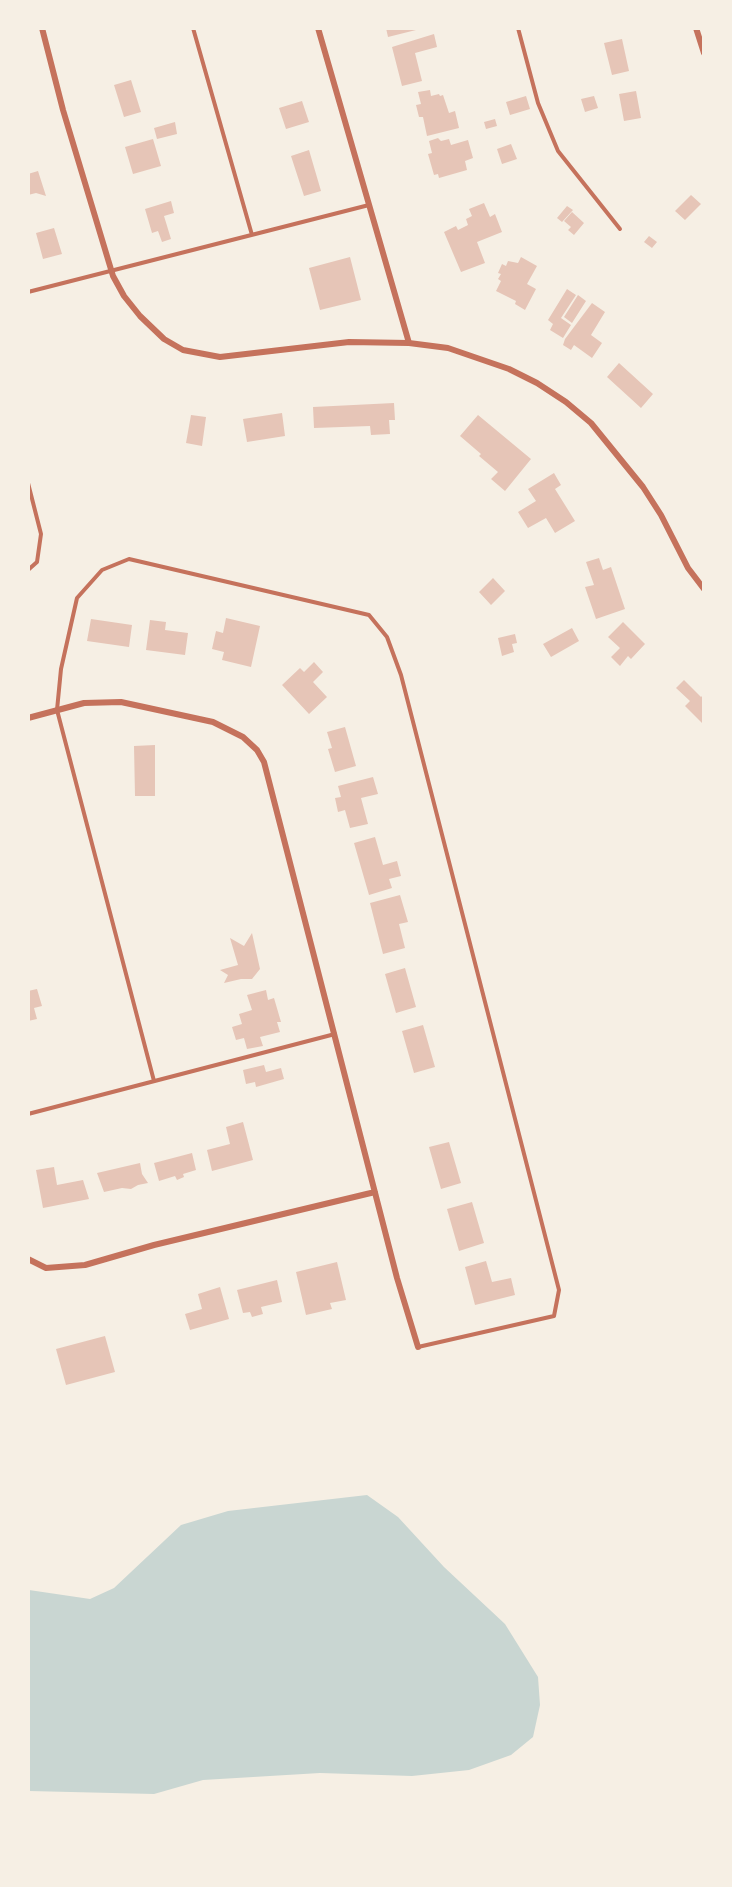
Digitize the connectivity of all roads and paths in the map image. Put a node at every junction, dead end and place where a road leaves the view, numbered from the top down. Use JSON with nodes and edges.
{"nodes":[{"id":1,"x":42,"y":28,"type":"edge"},
{"id":2,"x":193,"y":28,"type":"edge"},
{"id":3,"x":318,"y":28,"type":"edge"},
{"id":4,"x":518,"y":28,"type":"edge"},
{"id":5,"x":696,"y":28,"type":"edge"},
{"id":6,"x":704,"y":53,"type":"edge"},
{"id":7,"x":369,"y":206,"type":"junction"},
{"id":8,"x":620,"y":228,"type":"dead end"},
{"id":9,"x":252,"y":235,"type":"junction"},
{"id":10,"x":111,"y":271,"type":"junction"},
{"id":11,"x":28,"y":292,"type":"edge"},
{"id":12,"x":409,"y":343,"type":"junction"},
{"id":13,"x":28,"y":483,"type":"edge"},
{"id":14,"x":28,"y":570,"type":"edge"},
{"id":15,"x":702,"y":586,"type":"edge"},
{"id":16,"x":57,"y":710,"type":"junction"},
{"id":17,"x":28,"y":718,"type":"edge"},
{"id":18,"x":334,"y":1034,"type":"junction"},
{"id":19,"x":154,"y":1081,"type":"junction"},
{"id":20,"x":28,"y":1114,"type":"edge"},
{"id":21,"x":375,"y":1192,"type":"junction"},
{"id":22,"x":28,"y":1259,"type":"edge"},
{"id":23,"x":418,"y":1347,"type":"joint"}],
"edges":[{"from":1,"to":10,"type":"street"},
{"from":2,"to":9,"type":"lane"},
{"from":3,"to":7,"type":"street"},
{"from":4,"to":8,"type":"lane"},
{"from":5,"to":6,"type":"street"},
{"from":7,"to":9,"type":"lane"},
{"from":7,"to":12,"type":"street"},
{"from":9,"to":10,"type":"lane"},
{"from":10,"to":11,"type":"lane"},
{"from":10,"to":12,"type":"street"},
{"from":12,"to":15,"type":"street"},
{"from":13,"to":14,"type":"lane"},
{"from":16,"to":17,"type":"street"},
{"from":16,"to":18,"type":"street"},
{"from":16,"to":19,"type":"lane"},
{"from":16,"to":23,"type":"lane"},
{"from":18,"to":19,"type":"lane"},
{"from":18,"to":21,"type":"street"},
{"from":19,"to":20,"type":"lane"},
{"from":21,"to":22,"type":"street"},
{"from":21,"to":23,"type":"street"}]}
